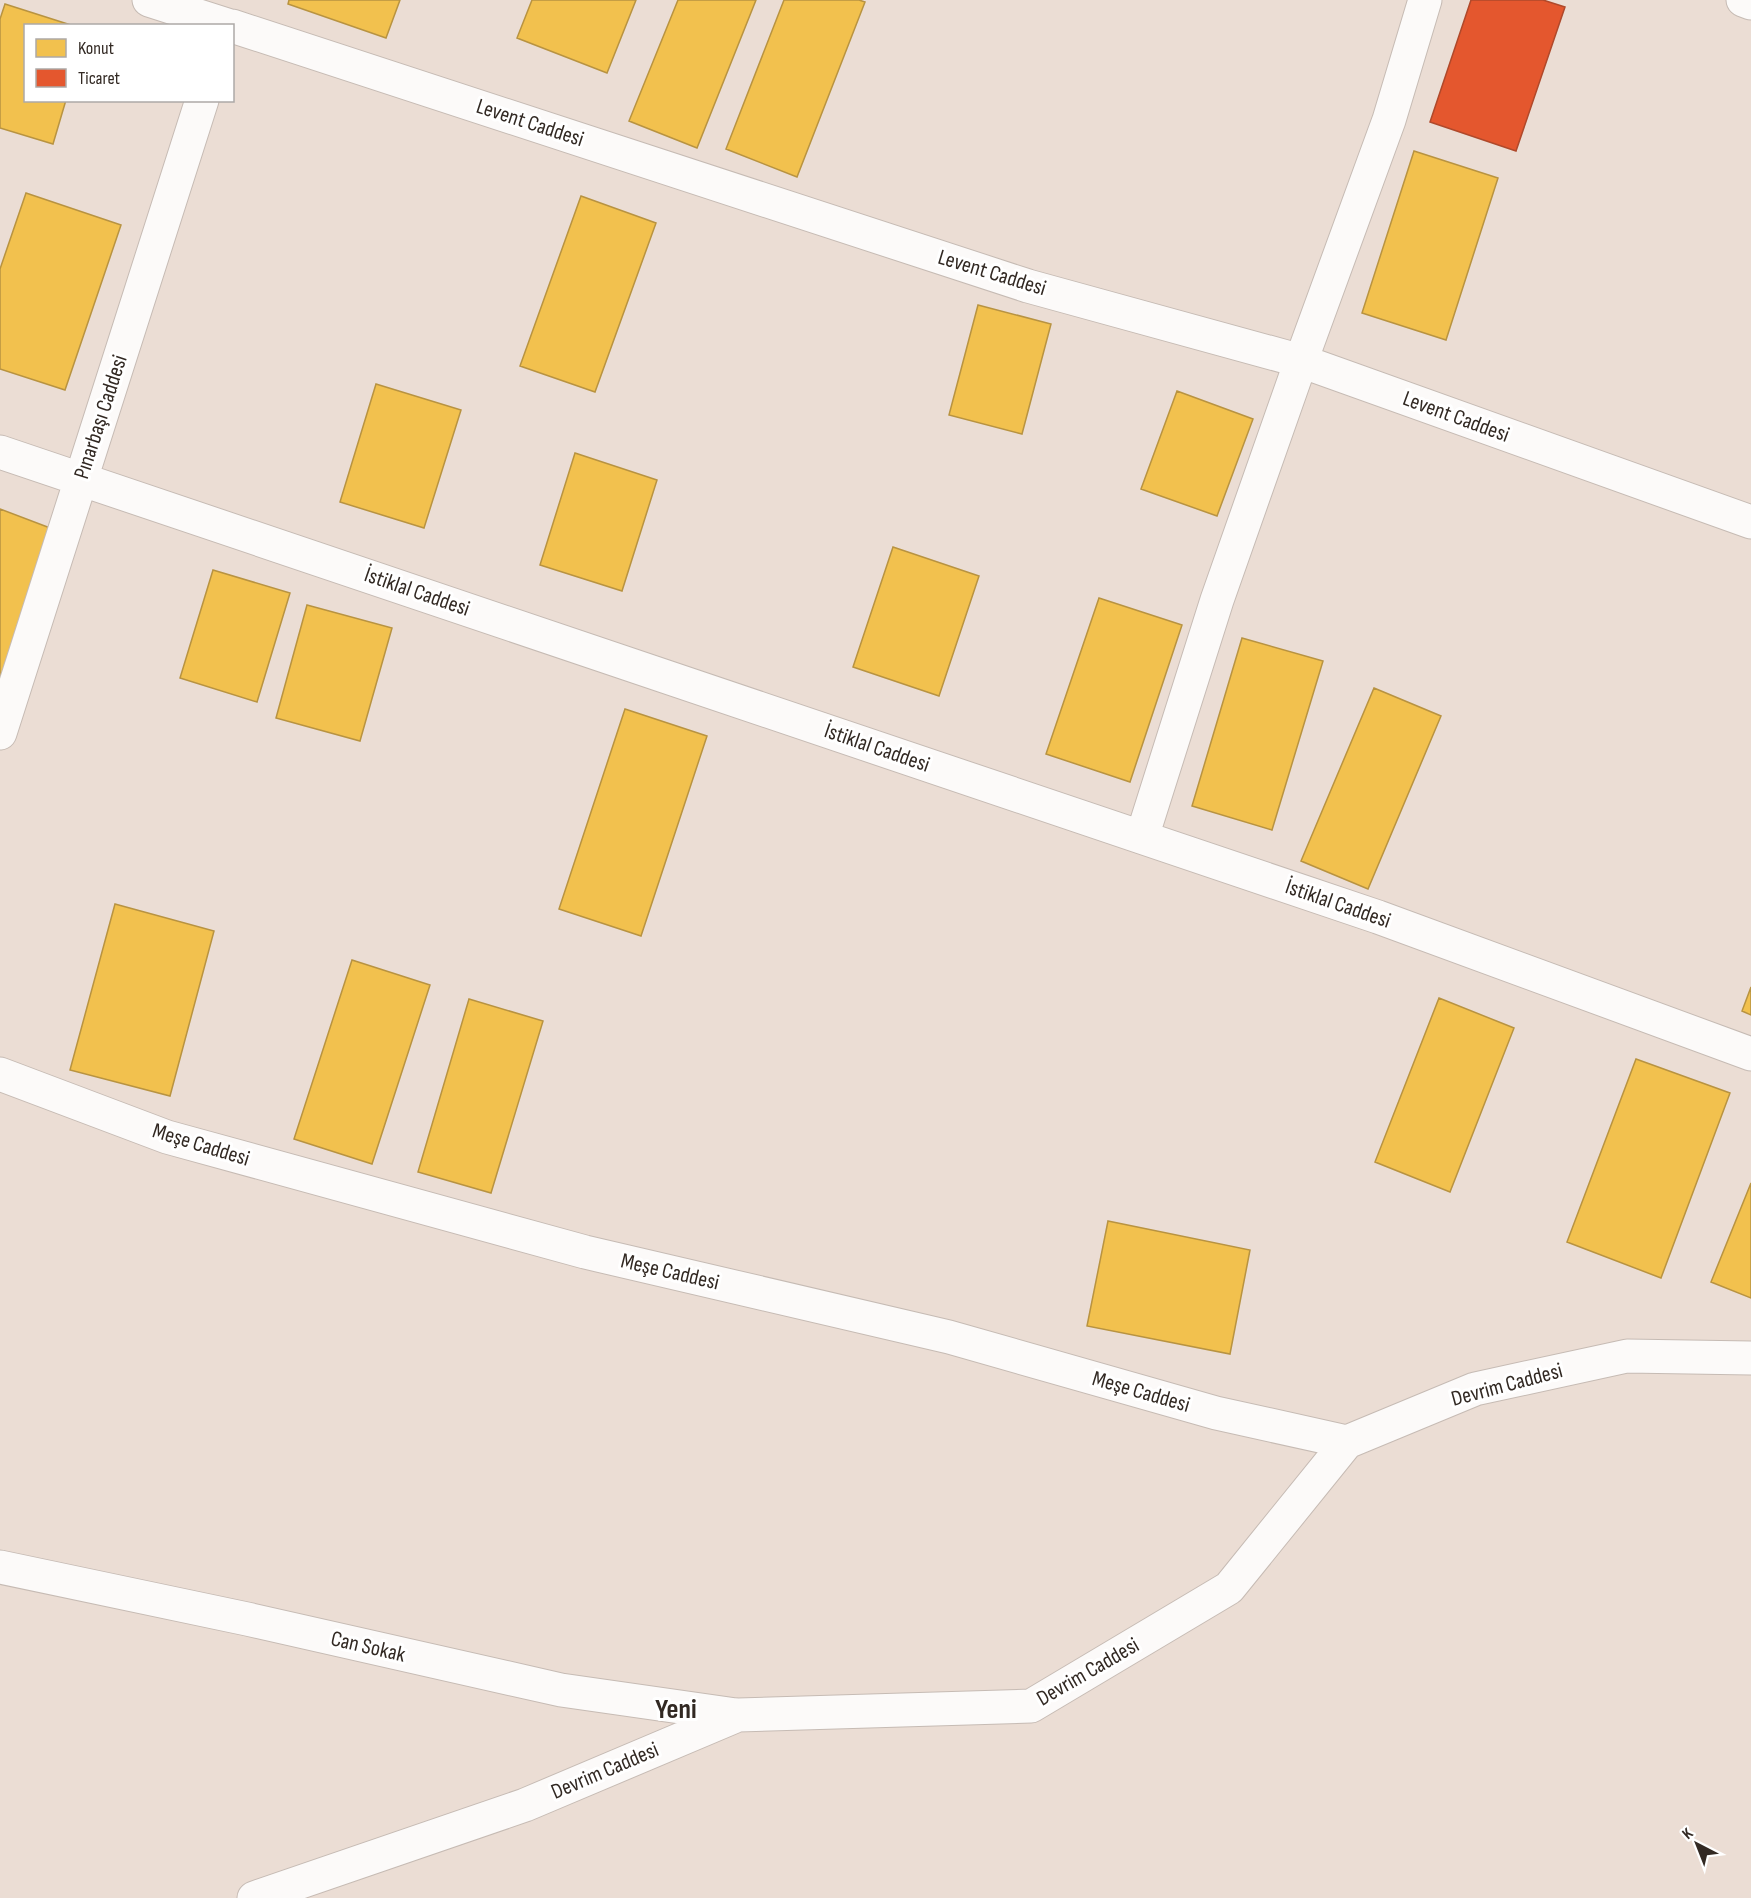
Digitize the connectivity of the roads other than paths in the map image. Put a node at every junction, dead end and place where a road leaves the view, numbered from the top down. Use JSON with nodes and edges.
{"nodes":[{"id":1,"x":149,"y":0,"type":"edge"},
{"id":2,"x":1425,"y":0,"type":"edge"},
{"id":3,"x":1743,"y":0,"type":"edge"},
{"id":4,"x":1751,"y":3,"type":"edge"},
{"id":5,"x":230,"y":20,"type":"edge"},
{"id":6,"x":201,"y":102,"type":"edge"},
{"id":7,"x":1301,"y":362,"type":"junction"},
{"id":8,"x":0,"y":452,"type":"edge"},
{"id":9,"x":81,"y":478,"type":"junction"},
{"id":10,"x":1751,"y":522,"type":"edge"},
{"id":11,"x":0,"y":733,"type":"edge"},
{"id":12,"x":1142,"y":837,"type":"junction"},
{"id":13,"x":1751,"y":1054,"type":"edge"},
{"id":14,"x":0,"y":1074,"type":"edge"},
{"id":15,"x":1751,"y":1358,"type":"edge"},
{"id":16,"x":1347,"y":1442,"type":"junction"},
{"id":17,"x":0,"y":1567,"type":"edge"},
{"id":18,"x":738,"y":1715,"type":"junction"},
{"id":19,"x":254,"y":1898,"type":"edge"}],
"edges":[{"from":1,"to":5,"type":"street","name":"Levent Caddesi"},
{"from":2,"to":7,"type":"street"},
{"from":3,"to":4,"type":"street"},
{"from":5,"to":7,"type":"street","name":"Levent Caddesi"},
{"from":6,"to":9,"type":"street","name":"Pınarbaşı Caddesi"},
{"from":7,"to":10,"type":"street","name":"Levent Caddesi"},
{"from":7,"to":12,"type":"street"},
{"from":8,"to":9,"type":"street","name":"İstiklal Caddesi"},
{"from":9,"to":11,"type":"street","name":"Pınarbaşı Caddesi"},
{"from":9,"to":12,"type":"street","name":"İstiklal Caddesi"},
{"from":12,"to":13,"type":"street","name":"İstiklal Caddesi"},
{"from":14,"to":16,"type":"street","name":"Meşe Caddesi"},
{"from":15,"to":16,"type":"street","name":"Devrim Caddesi"},
{"from":16,"to":18,"type":"street","name":"Devrim Caddesi"},
{"from":17,"to":18,"type":"street","name":"Can Sokak"},
{"from":18,"to":19,"type":"street","name":"Devrim Caddesi"}]}
